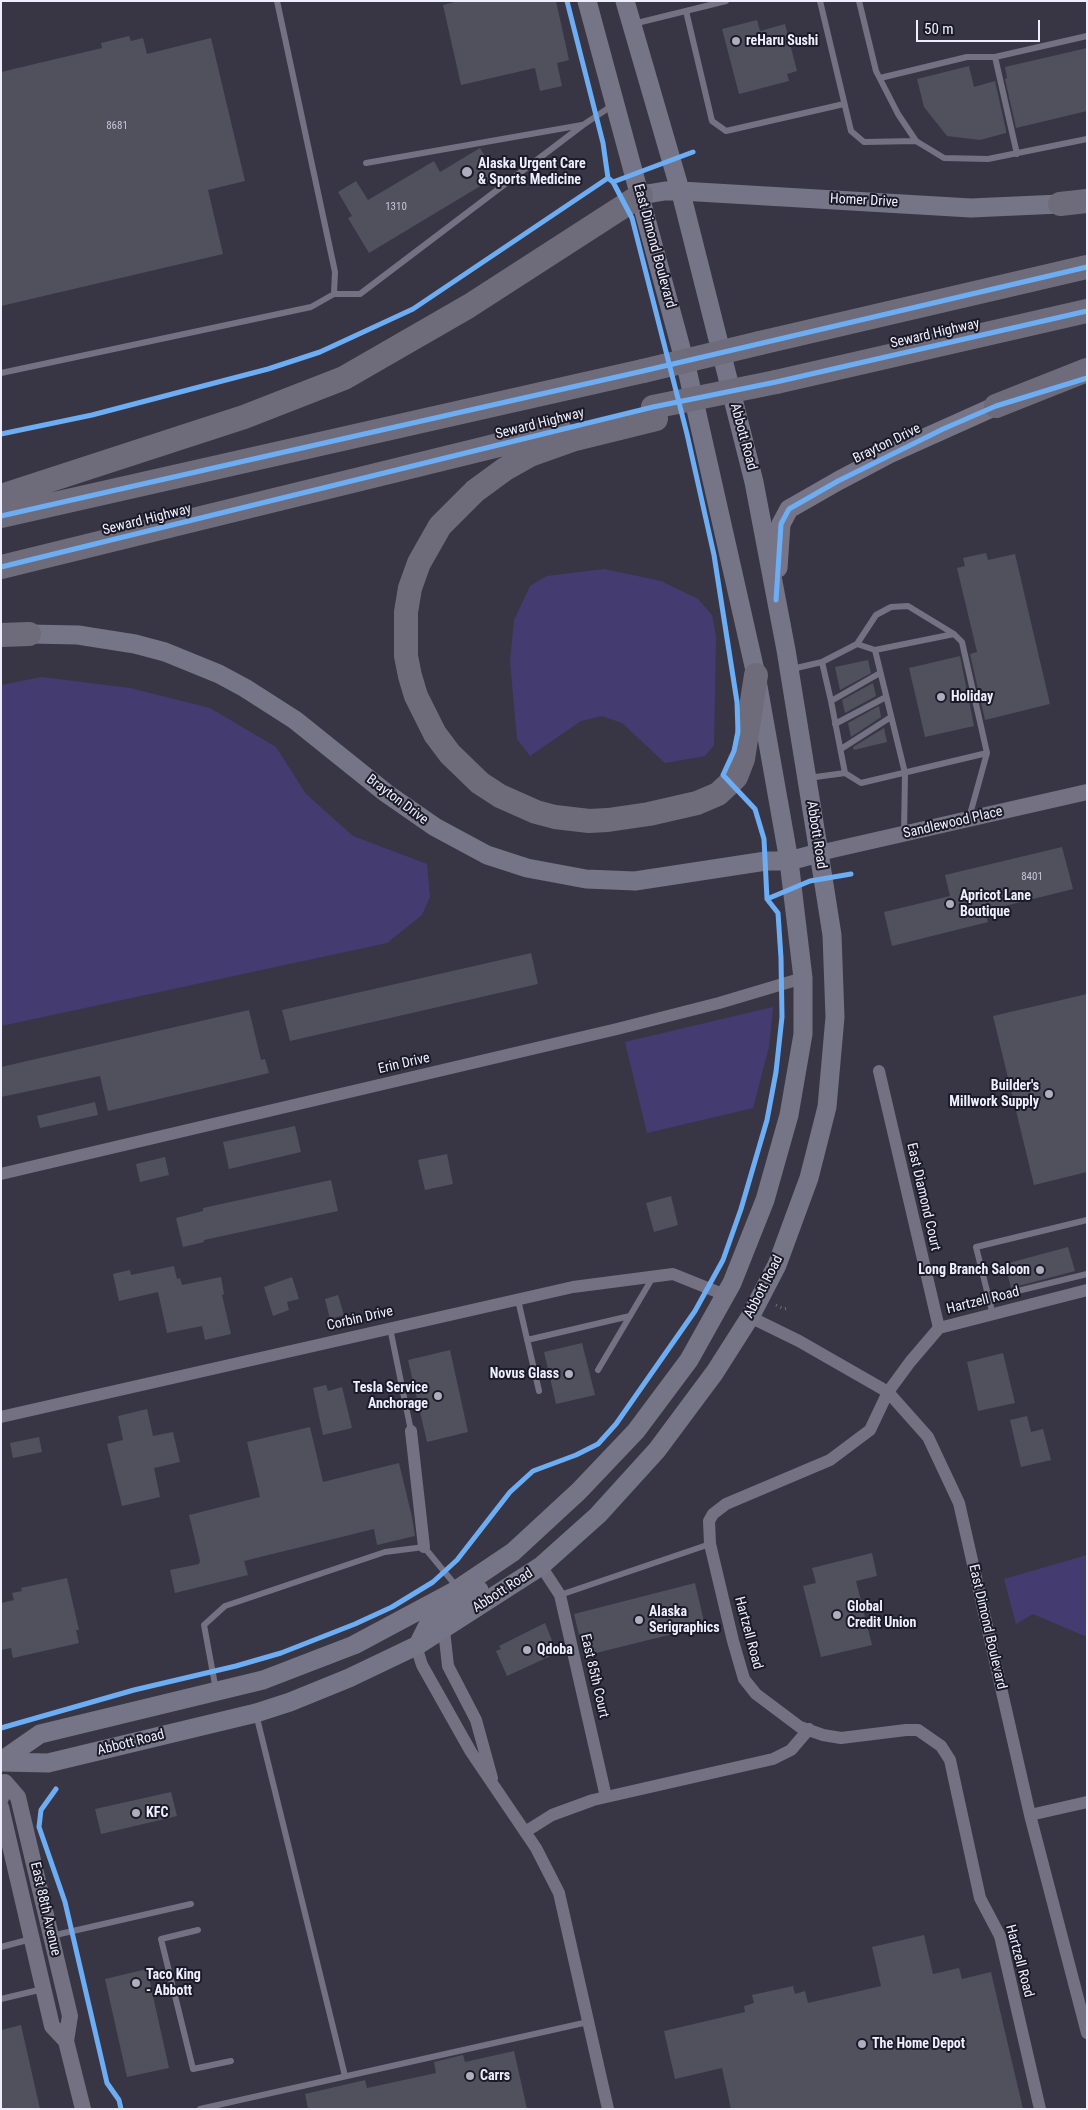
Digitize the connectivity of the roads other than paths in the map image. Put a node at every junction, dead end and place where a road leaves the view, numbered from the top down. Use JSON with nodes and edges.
{"nodes":[{"id":1,"x":276,"y":1,"type":"edge"},
{"id":2,"x":588,"y":1,"type":"edge"},
{"id":3,"x":625,"y":1,"type":"edge"},
{"id":4,"x":726,"y":1,"type":"edge"},
{"id":5,"x":820,"y":1,"type":"edge"},
{"id":6,"x":859,"y":1,"type":"edge"},
{"id":7,"x":686,"y":11,"type":"junction"},
{"id":8,"x":632,"y":25,"type":"junction"},
{"id":9,"x":1087,"y":36,"type":"edge"},
{"id":10,"x":995,"y":57,"type":"junction"},
{"id":11,"x":880,"y":78,"type":"junction"},
{"id":12,"x":616,"y":102,"type":"junction"},
{"id":13,"x":844,"y":104,"type":"junction"},
{"id":14,"x":583,"y":125,"type":"junction"},
{"id":15,"x":1087,"y":139,"type":"edge"},
{"id":16,"x":916,"y":141,"type":"junction"},
{"id":17,"x":1017,"y":154,"type":"junction"},
{"id":18,"x":366,"y":163,"type":"dead end"},
{"id":19,"x":681,"y":191,"type":"junction"},
{"id":20,"x":641,"y":195,"type":"junction"},
{"id":21,"x":1087,"y":200,"type":"edge"},
{"id":22,"x":1060,"y":204,"type":"joint"},
{"id":23,"x":1087,"y":267,"type":"edge"},
{"id":24,"x":334,"y":294,"type":"junction"},
{"id":25,"x":1087,"y":311,"type":"edge"},
{"id":26,"x":1087,"y":370,"type":"edge"},
{"id":27,"x":1,"y":373,"type":"edge"},
{"id":28,"x":688,"y":374,"type":"joint"},
{"id":29,"x":1087,"y":378,"type":"edge"},
{"id":30,"x":996,"y":406,"type":"junction"},
{"id":31,"x":654,"y":413,"type":"junction"},
{"id":32,"x":1,"y":496,"type":"edge"},
{"id":33,"x":1,"y":516,"type":"edge"},
{"id":34,"x":1,"y":567,"type":"edge"},
{"id":35,"x":776,"y":600,"type":"junction"},
{"id":36,"x":30,"y":634,"type":"junction"},
{"id":37,"x":954,"y":634,"type":"junction"},
{"id":38,"x":1,"y":635,"type":"edge"},
{"id":39,"x":1,"y":639,"type":"edge"},
{"id":40,"x":858,"y":644,"type":"junction"},
{"id":41,"x":875,"y":650,"type":"junction"},
{"id":42,"x":822,"y":662,"type":"junction"},
{"id":43,"x":789,"y":670,"type":"junction"},
{"id":44,"x":880,"y":673,"type":"junction"},
{"id":45,"x":756,"y":675,"type":"junction"},
{"id":46,"x":886,"y":697,"type":"junction"},
{"id":47,"x":831,"y":701,"type":"junction"},
{"id":48,"x":891,"y":717,"type":"junction"},
{"id":49,"x":836,"y":724,"type":"junction"},
{"id":50,"x":840,"y":749,"type":"junction"},
{"id":51,"x":987,"y":753,"type":"junction"},
{"id":52,"x":846,"y":772,"type":"junction"},
{"id":53,"x":905,"y":773,"type":"junction"},
{"id":54,"x":807,"y":778,"type":"junction"},
{"id":55,"x":1087,"y":792,"type":"edge"},
{"id":56,"x":968,"y":819,"type":"junction"},
{"id":57,"x":904,"y":835,"type":"junction"},
{"id":58,"x":819,"y":853,"type":"junction"},
{"id":59,"x":790,"y":861,"type":"junction"},
{"id":60,"x":803,"y":978,"type":"junction"},
{"id":61,"x":879,"y":1071,"type":"dead end"},
{"id":62,"x":6,"y":1173,"type":"edge"},
{"id":63,"x":1087,"y":1220,"type":"edge"},
{"id":64,"x":1087,"y":1274,"type":"edge"},
{"id":65,"x":653,"y":1277,"type":"junction"},
{"id":66,"x":1087,"y":1290,"type":"edge"},
{"id":67,"x":725,"y":1295,"type":"junction"},
{"id":68,"x":989,"y":1298,"type":"junction"},
{"id":69,"x":518,"y":1300,"type":"junction"},
{"id":70,"x":993,"y":1315,"type":"junction"},
{"id":71,"x":630,"y":1316,"type":"junction"},
{"id":72,"x":750,"y":1316,"type":"junction"},
{"id":73,"x":390,"y":1328,"type":"junction"},
{"id":74,"x":939,"y":1328,"type":"junction"},
{"id":75,"x":528,"y":1340,"type":"junction"},
{"id":76,"x":598,"y":1370,"type":"dead end"},
{"id":77,"x":539,"y":1391,"type":"dead end"},
{"id":78,"x":888,"y":1392,"type":"junction"},
{"id":79,"x":1,"y":1417,"type":"edge"},
{"id":80,"x":411,"y":1431,"type":"joint"},
{"id":81,"x":710,"y":1544,"type":"junction"},
{"id":82,"x":424,"y":1547,"type":"junction"},
{"id":83,"x":513,"y":1552,"type":"junction"},
{"id":84,"x":542,"y":1566,"type":"junction"},
{"id":85,"x":458,"y":1588,"type":"junction"},
{"id":86,"x":560,"y":1595,"type":"junction"},
{"id":87,"x":444,"y":1630,"type":"junction"},
{"id":88,"x":417,"y":1646,"type":"junction"},
{"id":89,"x":216,"y":1692,"type":"junction"},
{"id":90,"x":256,"y":1713,"type":"junction"},
{"id":91,"x":809,"y":1729,"type":"junction"},
{"id":92,"x":1,"y":1762,"type":"edge"},
{"id":93,"x":5,"y":1782,"type":"junction"},
{"id":94,"x":495,"y":1788,"type":"junction"},
{"id":95,"x":606,"y":1797,"type":"junction"},
{"id":96,"x":1,"y":1798,"type":"edge"},
{"id":97,"x":1087,"y":1802,"type":"edge"},
{"id":98,"x":1,"y":1807,"type":"edge"},
{"id":99,"x":1030,"y":1815,"type":"junction"},
{"id":100,"x":525,"y":1832,"type":"junction"},
{"id":101,"x":191,"y":1904,"type":"dead end"},
{"id":102,"x":198,"y":1930,"type":"dead end"},
{"id":103,"x":51,"y":1936,"type":"junction"},
{"id":104,"x":32,"y":1939,"type":"junction"},
{"id":105,"x":1,"y":1948,"type":"edge"},
{"id":106,"x":44,"y":1989,"type":"junction"},
{"id":107,"x":1,"y":1999,"type":"edge"},
{"id":108,"x":588,"y":2022,"type":"junction"},
{"id":109,"x":1087,"y":2033,"type":"edge"},
{"id":110,"x":66,"y":2041,"type":"junction"},
{"id":111,"x":231,"y":2061,"type":"dead end"},
{"id":112,"x":345,"y":2076,"type":"junction"},
{"id":113,"x":83,"y":2109,"type":"edge"},
{"id":114,"x":200,"y":2109,"type":"edge"},
{"id":115,"x":608,"y":2109,"type":"edge"},
{"id":116,"x":1040,"y":2109,"type":"edge"}],
"edges":[{"from":1,"to":24,"type":"lane"},
{"from":2,"to":12,"type":"main road","name":"East Dimond Boulevard"},
{"from":3,"to":8,"type":"main road"},
{"from":4,"to":7,"type":"lane"},
{"from":5,"to":13,"type":"lane"},
{"from":6,"to":11,"type":"lane"},
{"from":7,"to":8,"type":"lane"},
{"from":7,"to":13,"type":"lane"},
{"from":8,"to":19,"type":"main road"},
{"from":9,"to":10,"type":"lane"},
{"from":10,"to":11,"type":"lane"},
{"from":10,"to":17,"type":"lane"},
{"from":11,"to":16,"type":"lane"},
{"from":12,"to":14,"type":"lane"},
{"from":12,"to":20,"type":"main road","name":"East Dimond Boulevard"},
{"from":13,"to":16,"type":"lane"},
{"from":14,"to":18,"type":"lane"},
{"from":14,"to":24,"type":"lane"},
{"from":15,"to":17,"type":"lane"},
{"from":16,"to":17,"type":"lane"},
{"from":19,"to":20,"type":"main road","name":"Homer Drive"},
{"from":19,"to":22,"type":"main road","name":"Homer Drive"},
{"from":19,"to":35,"type":"main road","name":"Abbott Road"},
{"from":20,"to":28,"type":"main road","name":"East Dimond Boulevard"},
{"from":20,"to":32,"type":"highway"},
{"from":21,"to":22,"type":"highway"},
{"from":23,"to":33,"type":"highway","name":"Seward Highway","bridge":true},
{"from":24,"to":27,"type":"lane"},
{"from":25,"to":31,"type":"highway","name":"Seward Highway","bridge":true},
{"from":26,"to":30,"type":"highway"},
{"from":28,"to":45,"type":"main road","name":"Abbott Road"},
{"from":29,"to":30,"type":"street","name":"Brayton Drive"},
{"from":30,"to":35,"type":"main road","name":"Brayton Drive"},
{"from":31,"to":34,"type":"highway","name":"Seward Highway"},
{"from":31,"to":45,"type":"highway"},
{"from":35,"to":43,"type":"main road","name":"Abbott Road"},
{"from":36,"to":38,"type":"highway"},
{"from":36,"to":39,"type":"street","name":"Brayton Drive"},
{"from":36,"to":59,"type":"main road","name":"Brayton Drive"},
{"from":37,"to":40,"type":"lane"},
{"from":37,"to":41,"type":"lane"},
{"from":37,"to":51,"type":"lane"},
{"from":40,"to":41,"type":"lane"},
{"from":40,"to":42,"type":"lane"},
{"from":41,"to":44,"type":"lane"},
{"from":42,"to":43,"type":"lane"},
{"from":42,"to":47,"type":"lane"},
{"from":43,"to":54,"type":"main road","name":"Abbott Road"},
{"from":44,"to":46,"type":"lane"},
{"from":44,"to":47,"type":"lane"},
{"from":45,"to":59,"type":"main road","name":"Abbott Road"},
{"from":46,"to":48,"type":"lane"},
{"from":46,"to":49,"type":"lane"},
{"from":47,"to":49,"type":"lane"},
{"from":48,"to":50,"type":"lane"},
{"from":48,"to":53,"type":"lane"},
{"from":49,"to":50,"type":"lane"},
{"from":50,"to":52,"type":"lane"},
{"from":51,"to":53,"type":"lane"},
{"from":51,"to":56,"type":"lane"},
{"from":52,"to":53,"type":"lane"},
{"from":52,"to":54,"type":"lane"},
{"from":53,"to":57,"type":"lane"},
{"from":54,"to":58,"type":"main road","name":"Abbott Road"},
{"from":55,"to":56,"type":"street","name":"Sandlewood Place"},
{"from":56,"to":57,"type":"street","name":"Sandlewood Place"},
{"from":57,"to":58,"type":"street","name":"Sandlewood Place"},
{"from":58,"to":59,"type":"main road","name":"Brayton Drive"},
{"from":58,"to":72,"type":"main road","name":"Abbott Road"},
{"from":59,"to":60,"type":"main road","name":"Abbott Road"},
{"from":60,"to":62,"type":"street","name":"Erin Drive"},
{"from":60,"to":67,"type":"main road","name":"Abbott Road"},
{"from":61,"to":74,"type":"street","name":"East Diamond Court"},
{"from":63,"to":68,"type":"lane"},
{"from":64,"to":68,"type":"lane"},
{"from":65,"to":67,"type":"street","name":"Corbin Drive"},
{"from":65,"to":69,"type":"street","name":"Corbin Drive"},
{"from":65,"to":71,"type":"lane"},
{"from":66,"to":70,"type":"street","name":"Hartzell Road"},
{"from":67,"to":72,"type":"main road"},
{"from":67,"to":83,"type":"main road","name":"Abbott Road"},
{"from":68,"to":70,"type":"lane"},
{"from":69,"to":73,"type":"street","name":"Corbin Drive"},
{"from":69,"to":75,"type":"lane"},
{"from":70,"to":74,"type":"street","name":"Hartzell Road"},
{"from":71,"to":75,"type":"lane"},
{"from":71,"to":76,"type":"lane"},
{"from":72,"to":78,"type":"street","name":"East Dimond Boulevard"},
{"from":72,"to":84,"type":"main road","name":"Abbott Road"},
{"from":73,"to":79,"type":"street","name":"Corbin Drive"},
{"from":73,"to":80,"type":"lane"},
{"from":74,"to":78,"type":"street","name":"Hartzell Road"},
{"from":75,"to":77,"type":"lane"},
{"from":78,"to":81,"type":"street","name":"Hartzell Road"},
{"from":78,"to":99,"type":"street","name":"East Dimond Boulevard"},
{"from":80,"to":82,"type":"street"},
{"from":81,"to":86,"type":"lane"},
{"from":81,"to":91,"type":"street","name":"Hartzell Road"},
{"from":82,"to":85,"type":"lane"},
{"from":82,"to":89,"type":"lane"},
{"from":83,"to":85,"type":"main road","name":"Abbott Road"},
{"from":83,"to":88,"type":"main road"},
{"from":84,"to":86,"type":"street","name":"East 85th Court"},
{"from":84,"to":87,"type":"main road","name":"Abbott Road"},
{"from":85,"to":89,"type":"main road","name":"Abbott Road"},
{"from":86,"to":95,"type":"street","name":"East 85th Court"},
{"from":87,"to":88,"type":"main road","name":"Abbott Road"},
{"from":87,"to":94,"type":"street"},
{"from":88,"to":90,"type":"main road","name":"Abbott Road"},
{"from":88,"to":94,"type":"street"},
{"from":89,"to":92,"type":"main road","name":"Abbott Road"},
{"from":90,"to":92,"type":"main road","name":"Abbott Road"},
{"from":90,"to":112,"type":"lane"},
{"from":91,"to":95,"type":"street"},
{"from":91,"to":116,"type":"street","name":"Hartzell Road"},
{"from":92,"to":93,"type":"street","name":"East 88th Avenue"},
{"from":93,"to":96,"type":"street","name":"East 88th Avenue"},
{"from":93,"to":103,"type":"street","name":"East 88th Avenue"},
{"from":94,"to":100,"type":"street"},
{"from":95,"to":100,"type":"street"},
{"from":97,"to":99,"type":"street"},
{"from":98,"to":104,"type":"street","name":"East 88th Avenue"},
{"from":99,"to":109,"type":"street","name":"East Dimond Boulevard"},
{"from":100,"to":108,"type":"street"},
{"from":101,"to":103,"type":"lane"},
{"from":102,"to":111,"type":"lane"},
{"from":103,"to":110,"type":"street","name":"East 88th Avenue"},
{"from":104,"to":105,"type":"lane"},
{"from":104,"to":106,"type":"street","name":"East 88th Avenue"},
{"from":106,"to":107,"type":"lane"},
{"from":106,"to":110,"type":"street","name":"East 88th Avenue"},
{"from":108,"to":112,"type":"lane"},
{"from":108,"to":115,"type":"street"},
{"from":110,"to":113,"type":"street","name":"East 88th Avenue"},
{"from":112,"to":114,"type":"lane"}]}
